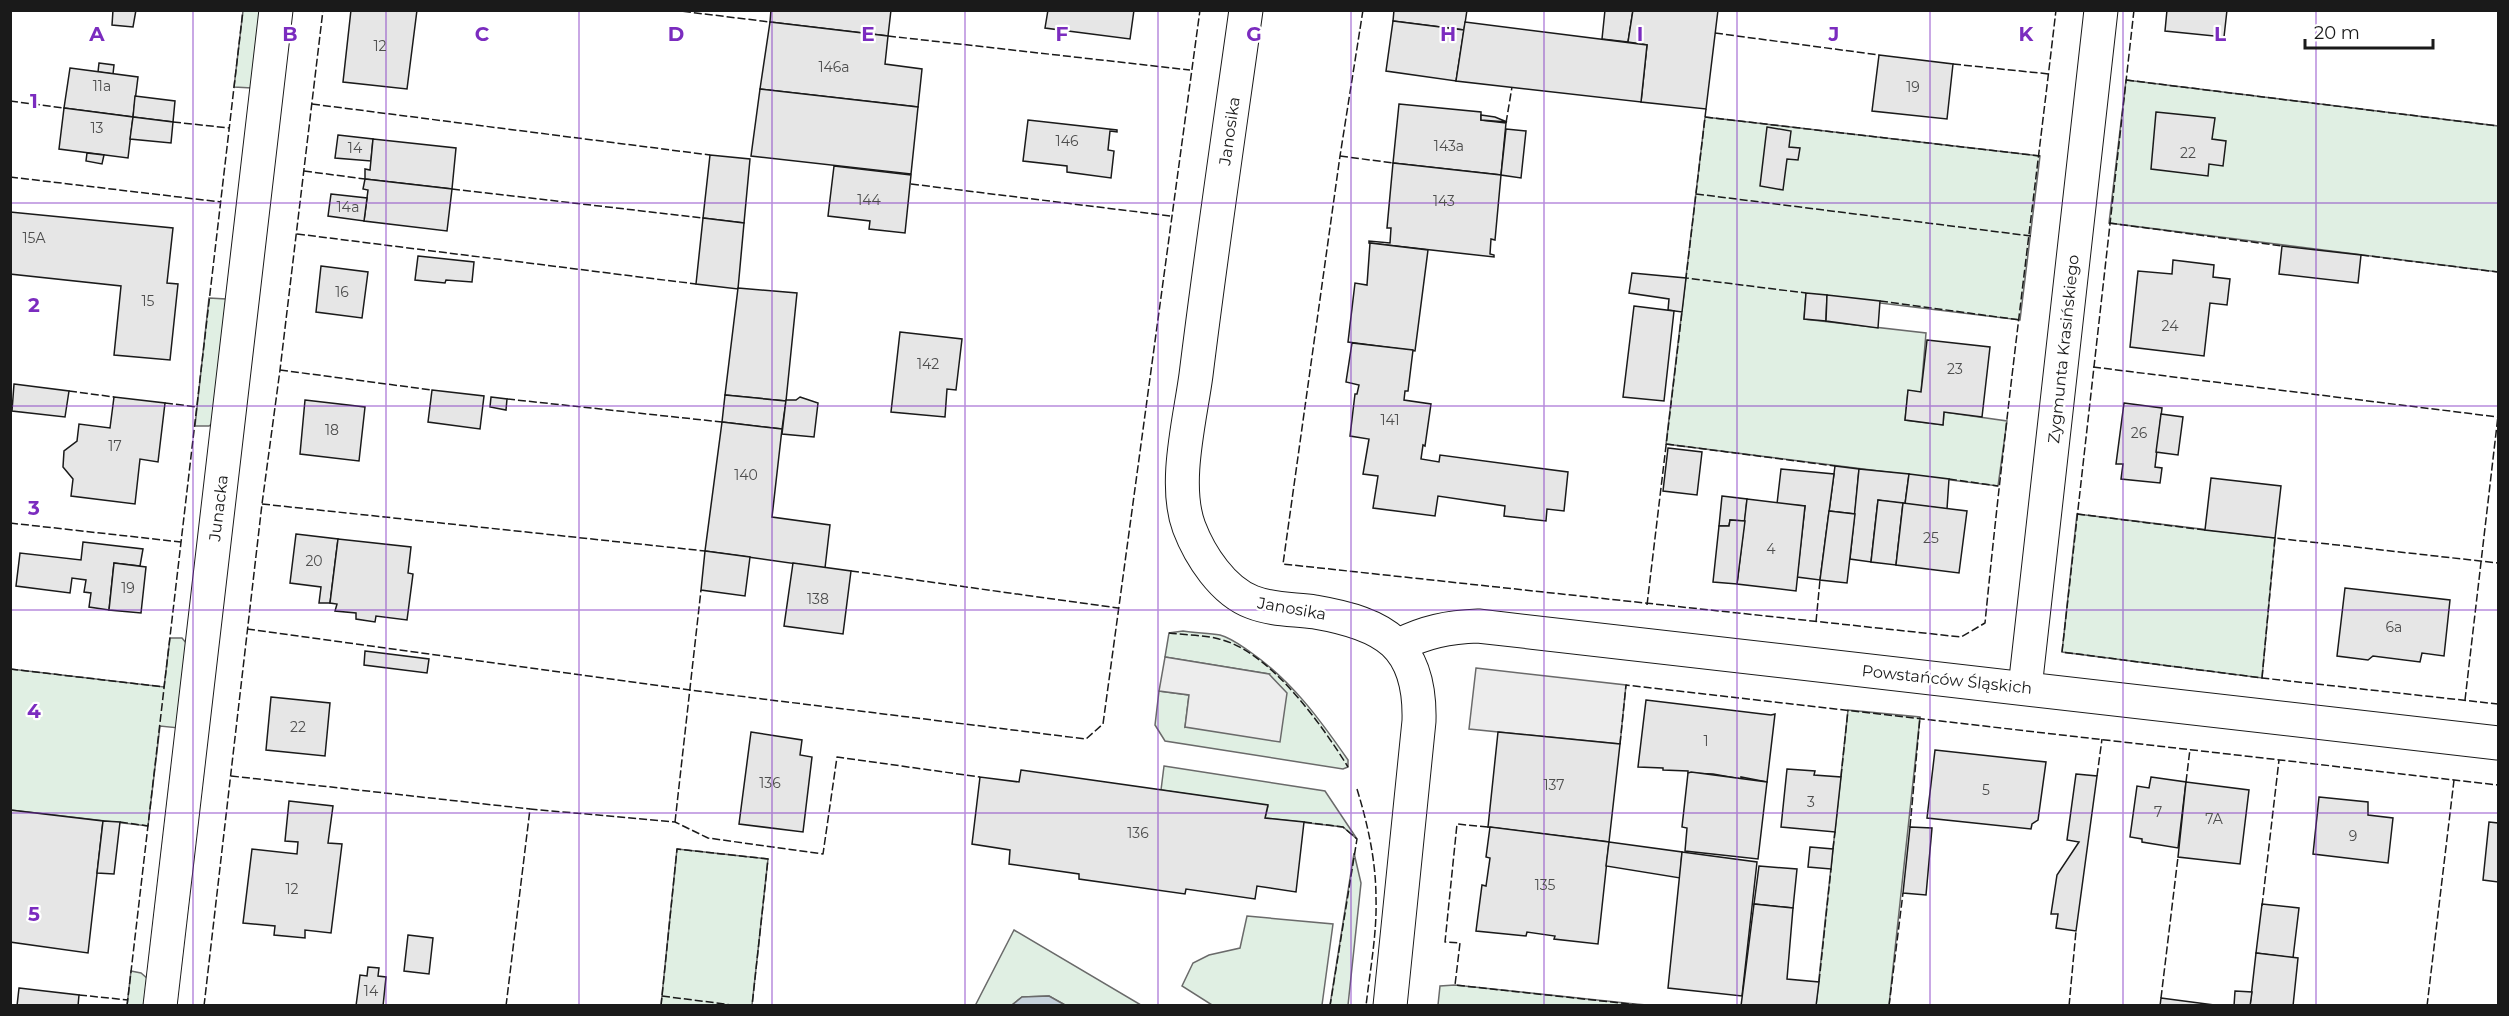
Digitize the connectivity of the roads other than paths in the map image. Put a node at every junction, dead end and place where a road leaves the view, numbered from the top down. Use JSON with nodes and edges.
{"nodes":[{"id":1,"x":276,"y":10,"type":"edge"},
{"id":2,"x":1246,"y":10,"type":"edge"},
{"id":3,"x":2101,"y":10,"type":"edge"},
{"id":4,"x":1399,"y":645,"type":"junction"},
{"id":5,"x":2025,"y":688,"type":"junction"},
{"id":6,"x":2499,"y":743,"type":"edge"},
{"id":7,"x":160,"y":1005,"type":"edge"},
{"id":8,"x":1390,"y":1005,"type":"edge"}],
"edges":[{"from":1,"to":7,"type":"street","name":"Junacka"},
{"from":2,"to":4,"type":"street","name":"Janosika"},
{"from":3,"to":5,"type":"street","name":"Zygmunta Krasińskiego"},
{"from":4,"to":5,"type":"street","name":"Powstańców Śląskich"},
{"from":4,"to":8,"type":"street","name":"Janosika"},
{"from":5,"to":6,"type":"street","name":"Powstańców Śląskich"}]}
